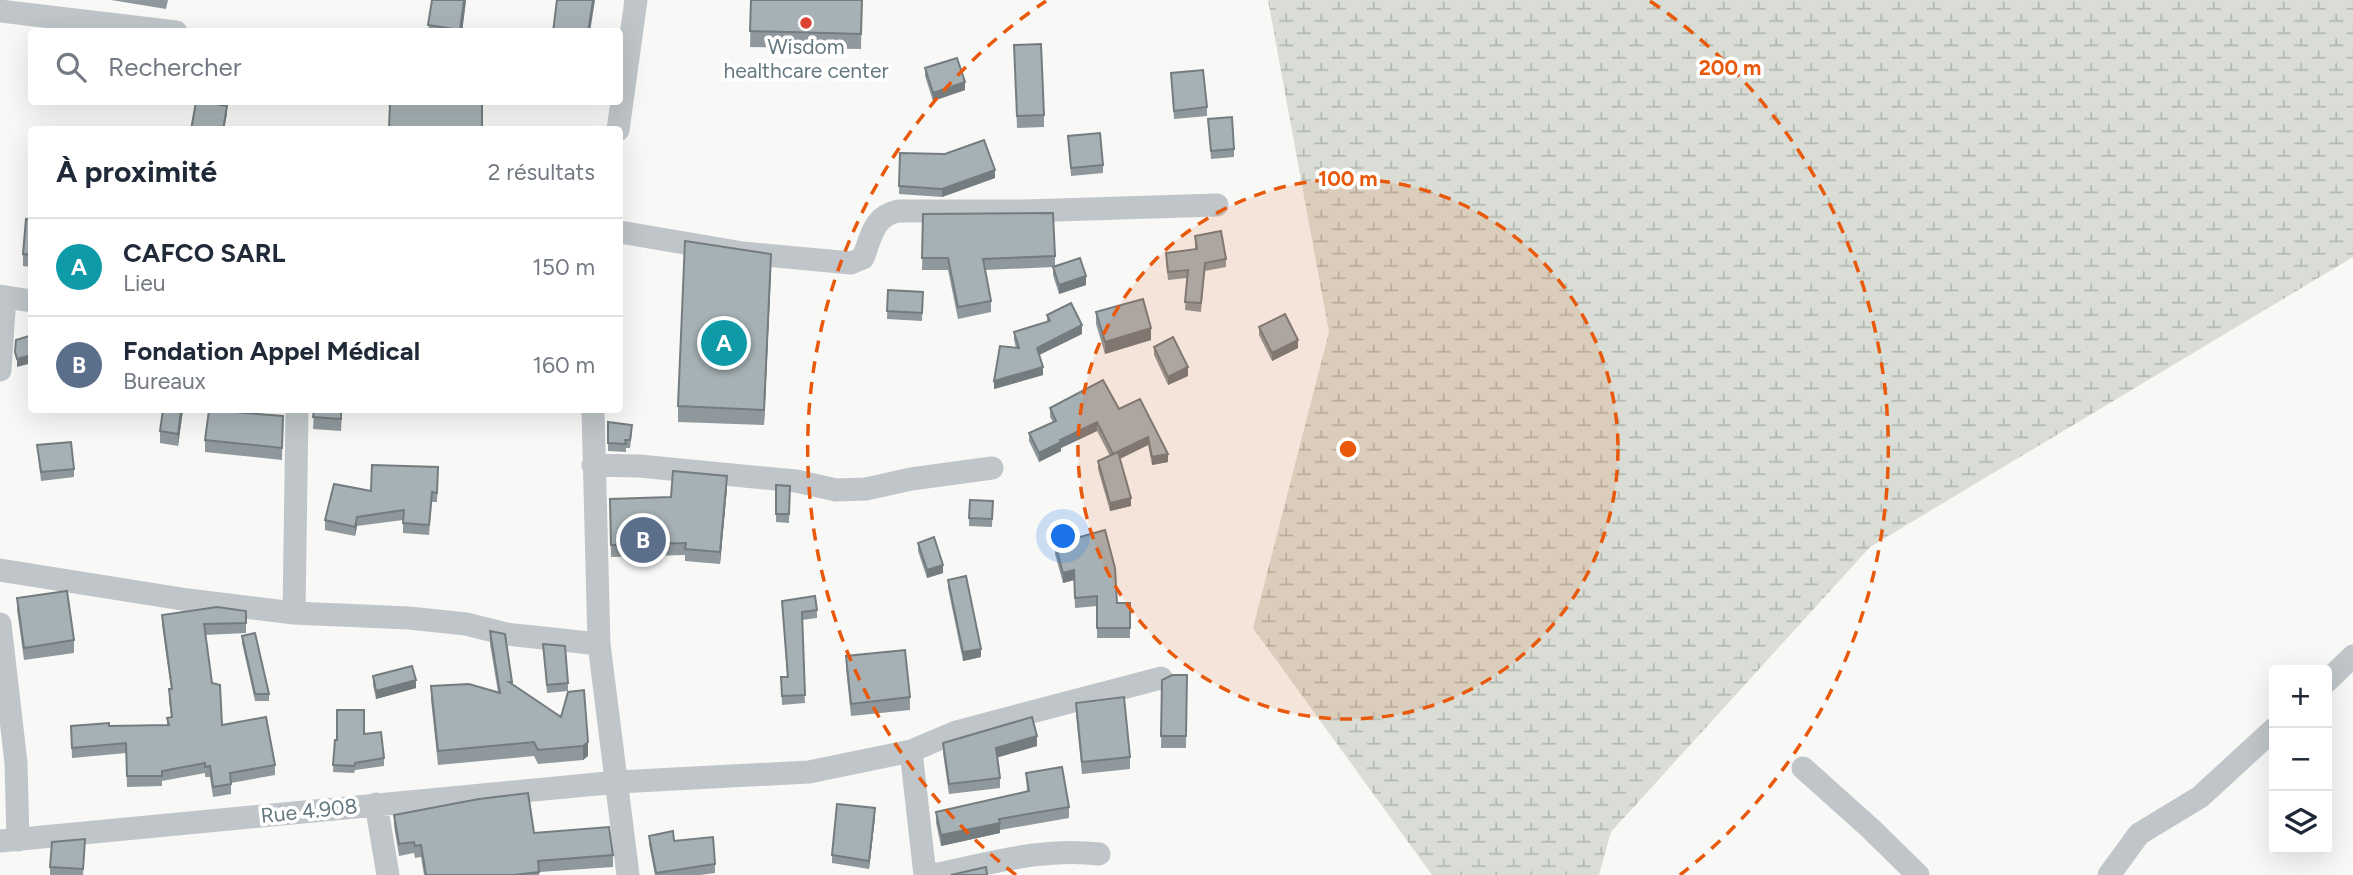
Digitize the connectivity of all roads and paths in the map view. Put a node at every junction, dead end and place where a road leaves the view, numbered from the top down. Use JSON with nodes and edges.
{"nodes":[{"id":1,"x":636,"y":0,"type":"edge"},
{"id":2,"x":0,"y":11,"type":"edge"},
{"id":3,"x":142,"y":28,"type":"edge"},
{"id":4,"x":623,"y":82,"type":"edge"},
{"id":5,"x":620,"y":105,"type":"edge"},
{"id":6,"x":618,"y":126,"type":"edge"},
{"id":7,"x":1217,"y":205,"type":"dead end"},
{"id":8,"x":623,"y":233,"type":"edge"},
{"id":9,"x":2,"y":297,"type":"edge"},
{"id":10,"x":28,"y":300,"type":"edge"},
{"id":11,"x":0,"y":370,"type":"edge"},
{"id":12,"x":297,"y":413,"type":"edge"},
{"id":13,"x":593,"y":413,"type":"edge"},
{"id":14,"x":593,"y":465,"type":"junction"},
{"id":15,"x":992,"y":468,"type":"dead end"},
{"id":16,"x":0,"y":570,"type":"edge"},
{"id":17,"x":294,"y":613,"type":"junction"},
{"id":18,"x":0,"y":624,"type":"edge"},
{"id":19,"x":599,"y":643,"type":"junction"},
{"id":20,"x":2353,"y":656,"type":"edge"},
{"id":21,"x":2332,"y":676,"type":"edge"},
{"id":22,"x":1161,"y":678,"type":"edge"},
{"id":23,"x":2269,"y":734,"type":"edge"},
{"id":24,"x":911,"y":751,"type":"junction"},
{"id":25,"x":1803,"y":768,"type":"dead end"},
{"id":26,"x":618,"y":782,"type":"junction"},
{"id":27,"x":376,"y":804,"type":"junction"},
{"id":28,"x":9,"y":840,"type":"edge"},
{"id":29,"x":1099,"y":853,"type":"dead end"},
{"id":30,"x":388,"y":875,"type":"edge"},
{"id":31,"x":628,"y":875,"type":"edge"},
{"id":32,"x":925,"y":875,"type":"edge"},
{"id":33,"x":933,"y":875,"type":"edge"},
{"id":34,"x":1918,"y":875,"type":"edge"},
{"id":35,"x":2109,"y":875,"type":"edge"}],
"edges":[{"from":1,"to":4,"type":"street"},
{"from":2,"to":3,"type":"street"},
{"from":5,"to":6,"type":"street"},
{"from":7,"to":8,"type":"street"},
{"from":9,"to":10,"type":"street"},
{"from":9,"to":11,"type":"street"},
{"from":12,"to":17,"type":"street"},
{"from":13,"to":14,"type":"street"},
{"from":14,"to":15,"type":"street"},
{"from":14,"to":19,"type":"street"},
{"from":16,"to":17,"type":"street"},
{"from":17,"to":19,"type":"street"},
{"from":18,"to":28,"type":"street"},
{"from":19,"to":26,"type":"street"},
{"from":20,"to":21,"type":"street"},
{"from":22,"to":24,"type":"street","name":"Rue 4.908"},
{"from":23,"to":35,"type":"street"},
{"from":24,"to":26,"type":"street","name":"Rue 4.908"},
{"from":24,"to":32,"type":"street"},
{"from":25,"to":34,"type":"street"},
{"from":26,"to":27,"type":"street","name":"Rue 4.908"},
{"from":26,"to":31,"type":"street"},
{"from":27,"to":28,"type":"street","name":"Rue 4.908"},
{"from":27,"to":30,"type":"street"},
{"from":29,"to":33,"type":"street"}]}
